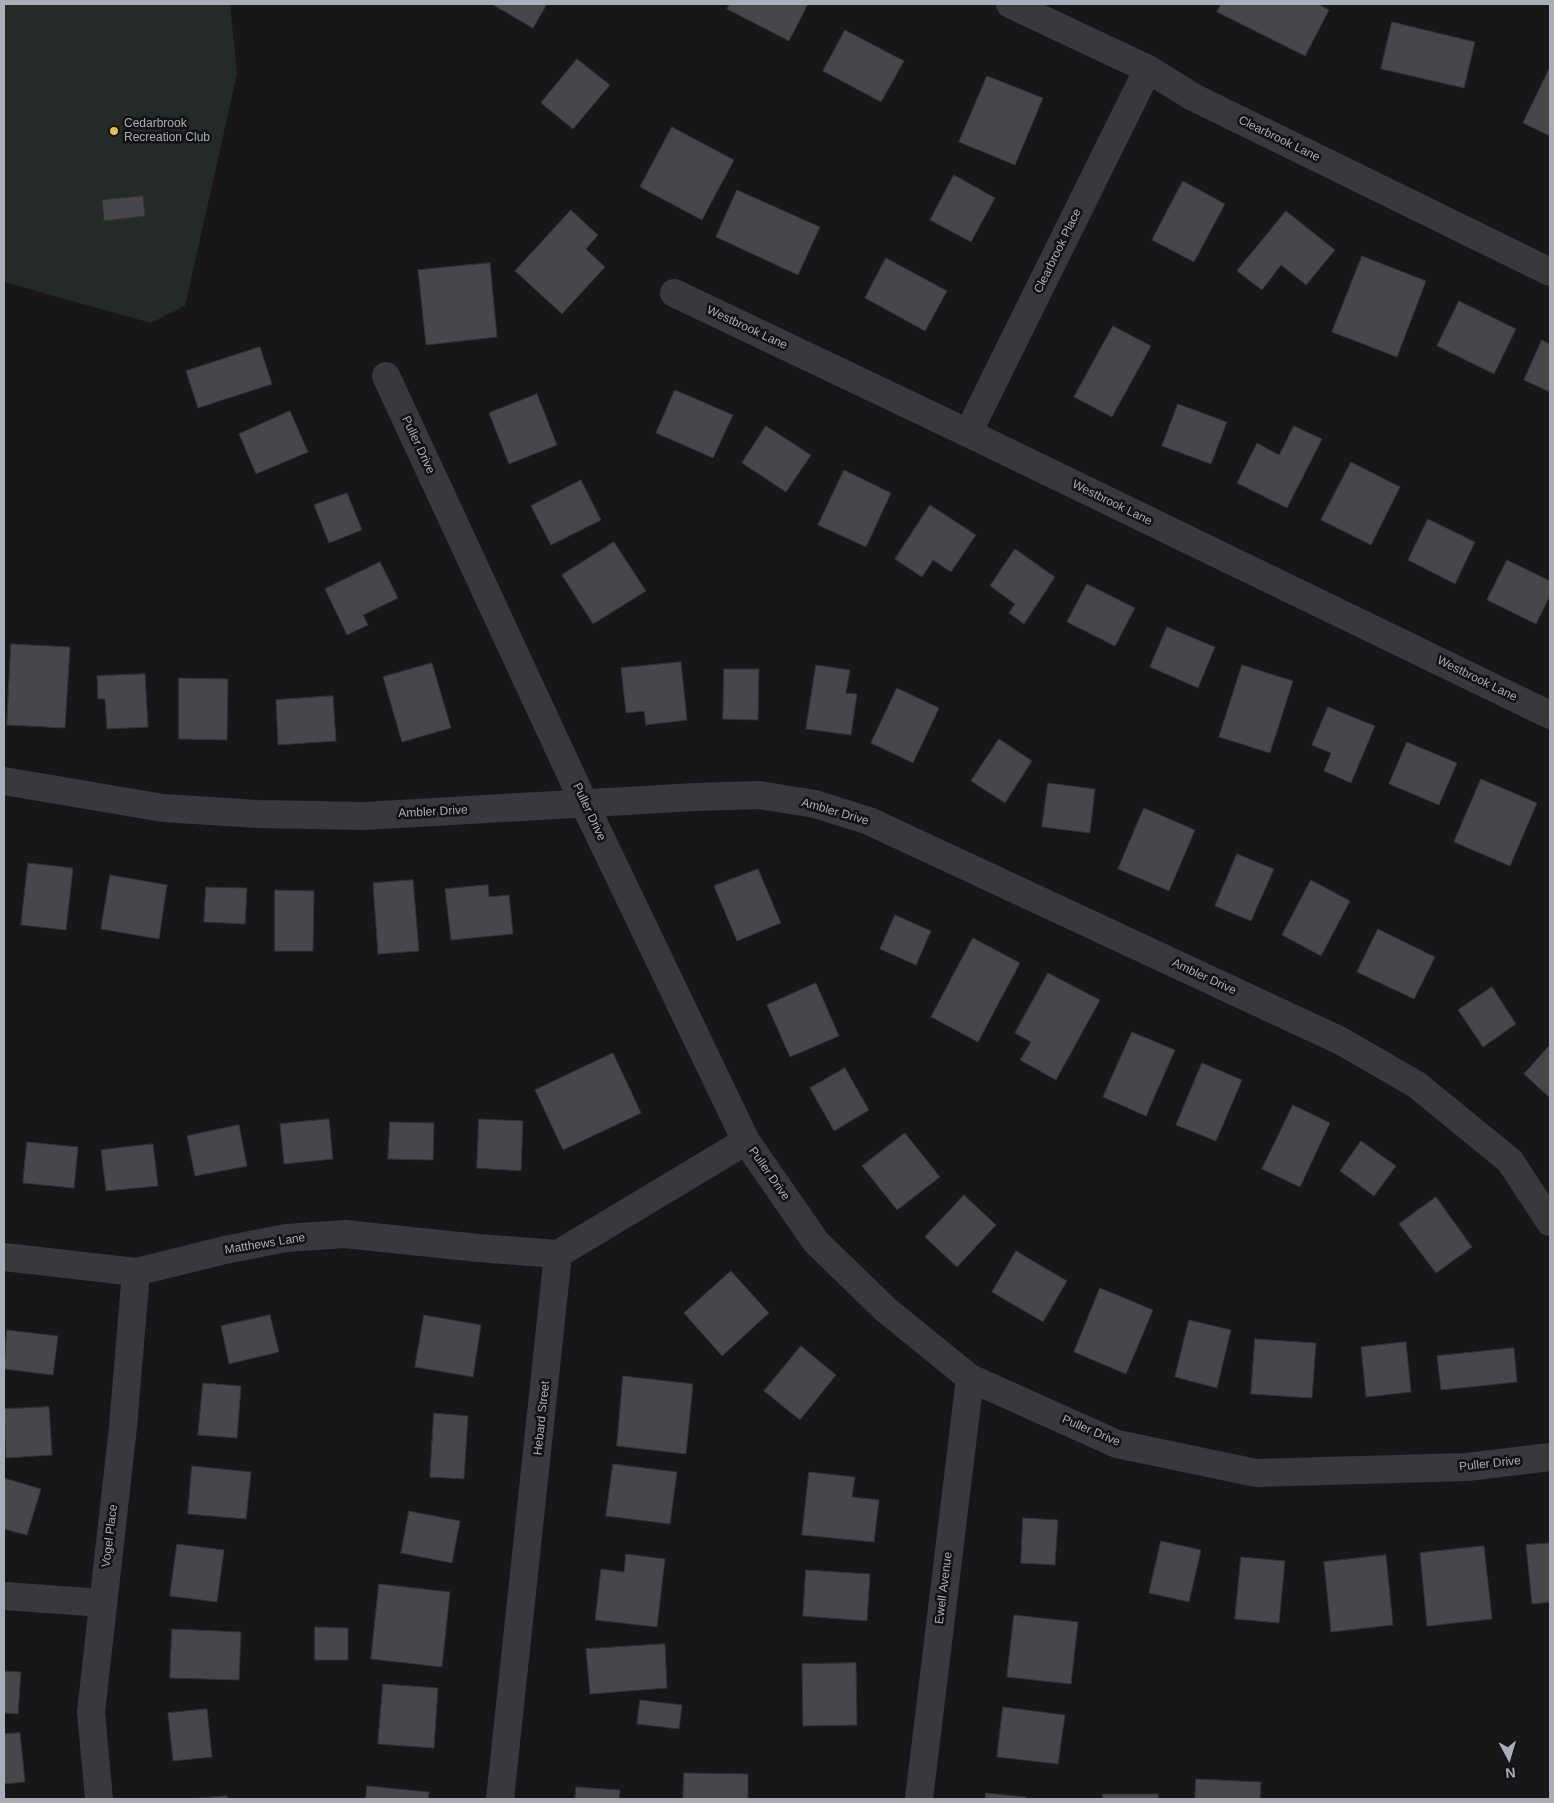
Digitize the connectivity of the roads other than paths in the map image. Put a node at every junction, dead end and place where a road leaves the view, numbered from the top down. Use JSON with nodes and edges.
{"nodes":[{"id":1,"x":1010,"y":4,"type":"edge"},
{"id":2,"x":1148,"y":68,"type":"junction"},
{"id":3,"x":1550,"y":272,"type":"edge"},
{"id":4,"x":674,"y":293,"type":"dead end"},
{"id":5,"x":386,"y":376,"type":"dead end"},
{"id":6,"x":968,"y":433,"type":"junction"},
{"id":7,"x":1550,"y":715,"type":"edge"},
{"id":8,"x":4,"y":781,"type":"edge"},
{"id":9,"x":584,"y":803,"type":"junction"},
{"id":10,"x":746,"y":1141,"type":"junction"},
{"id":11,"x":1550,"y":1222,"type":"edge"},
{"id":12,"x":558,"y":1254,"type":"junction"},
{"id":13,"x":4,"y":1257,"type":"edge"},
{"id":14,"x":136,"y":1272,"type":"junction"},
{"id":15,"x":970,"y":1378,"type":"junction"},
{"id":16,"x":1550,"y":1457,"type":"edge"},
{"id":17,"x":4,"y":1596,"type":"edge"},
{"id":18,"x":103,"y":1603,"type":"junction"},
{"id":19,"x":99,"y":1799,"type":"edge"},
{"id":20,"x":500,"y":1799,"type":"edge"},
{"id":21,"x":919,"y":1799,"type":"edge"}],
"edges":[{"from":1,"to":2,"type":"street","name":"Clearbrook Lane"},
{"from":2,"to":3,"type":"street","name":"Clearbrook Lane"},
{"from":2,"to":6,"type":"street","name":"Clearbrook Place"},
{"from":4,"to":6,"type":"street","name":"Westbrook Lane"},
{"from":5,"to":9,"type":"street","name":"Puller Drive"},
{"from":6,"to":7,"type":"street","name":"Westbrook Lane"},
{"from":8,"to":9,"type":"street","name":"Ambler Drive"},
{"from":9,"to":10,"type":"street","name":"Puller Drive"},
{"from":9,"to":11,"type":"street","name":"Ambler Drive"},
{"from":10,"to":12,"type":"street"},
{"from":10,"to":15,"type":"street","name":"Puller Drive"},
{"from":12,"to":14,"type":"street","name":"Matthews Lane"},
{"from":12,"to":20,"type":"street","name":"Hebard Street"},
{"from":13,"to":14,"type":"street","name":"Matthews Lane"},
{"from":14,"to":18,"type":"street","name":"Vogel Place"},
{"from":15,"to":16,"type":"street","name":"Puller Drive"},
{"from":15,"to":21,"type":"street","name":"Ewell Avenue"},
{"from":17,"to":18,"type":"street"},
{"from":18,"to":19,"type":"street","name":"Vogel Place"}]}
